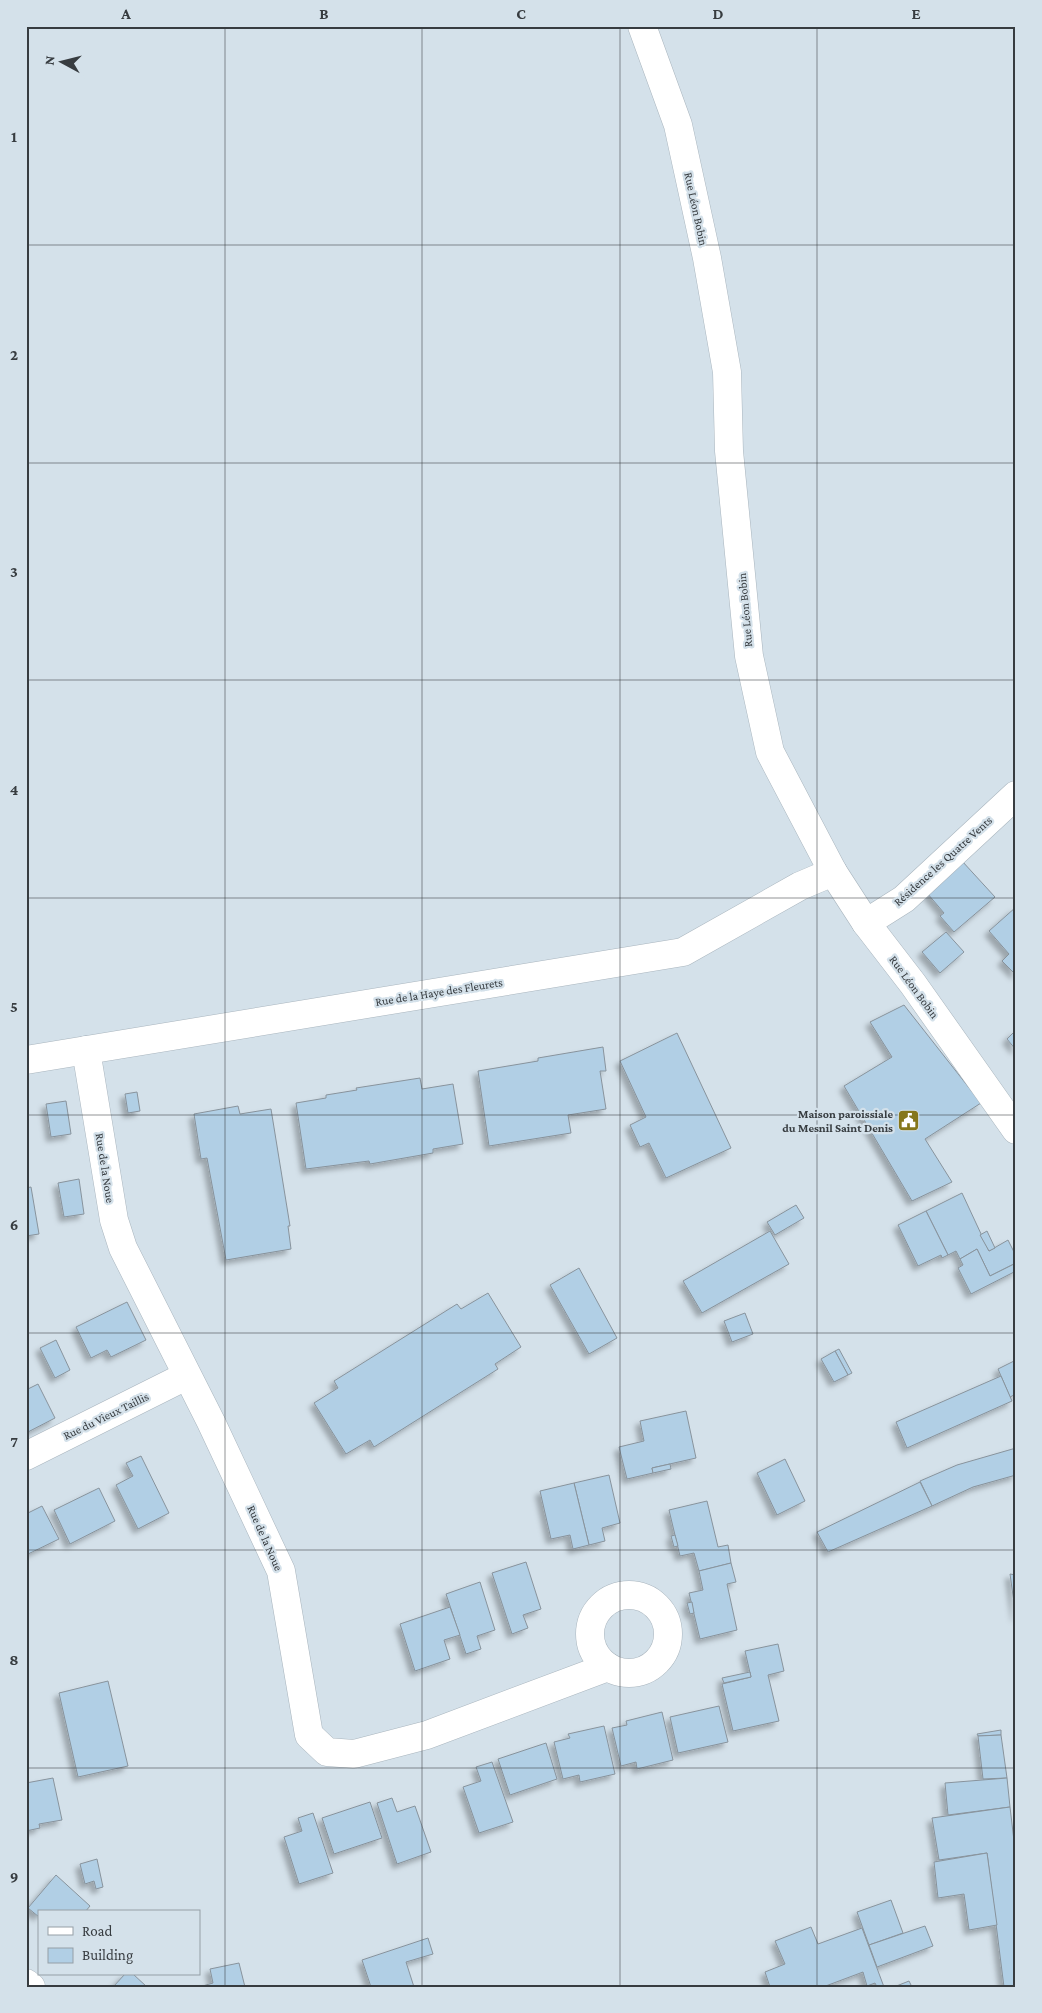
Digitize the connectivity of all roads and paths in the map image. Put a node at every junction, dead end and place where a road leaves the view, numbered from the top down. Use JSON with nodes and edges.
{"nodes":[{"id":1,"x":642,"y":26,"type":"edge"},
{"id":2,"x":1016,"y":795,"type":"edge"},
{"id":3,"x":833,"y":872,"type":"junction"},
{"id":4,"x":866,"y":923,"type":"junction"},
{"id":5,"x":86,"y":1050,"type":"junction"},
{"id":6,"x":26,"y":1060,"type":"edge"},
{"id":7,"x":1016,"y":1130,"type":"edge"},
{"id":8,"x":186,"y":1376,"type":"junction"},
{"id":9,"x":26,"y":1456,"type":"edge"},
{"id":10,"x":608,"y":1667,"type":"dead end"},
{"id":11,"x":26,"y":1983,"type":"edge"},
{"id":12,"x":31,"y":1987,"type":"edge"}],
"edges":[{"from":1,"to":3,"type":"street","name":"Rue Léon Bobin"},
{"from":2,"to":4,"type":"street","name":"Résidence les Quatre Vents"},
{"from":3,"to":4,"type":"street","name":"Rue Léon Bobin"},
{"from":3,"to":5,"type":"street","name":"Rue de la Haye des Fleurets"},
{"from":4,"to":7,"type":"street","name":"Rue Léon Bobin"},
{"from":5,"to":6,"type":"street","name":"Rue de la Haye des Fleurets"},
{"from":5,"to":8,"type":"street","name":"Rue de la Noue"},
{"from":8,"to":9,"type":"street","name":"Rue du Vieux Taillis"},
{"from":8,"to":10,"type":"street","name":"Rue de la Noue"},
{"from":11,"to":12,"type":"street"}]}
